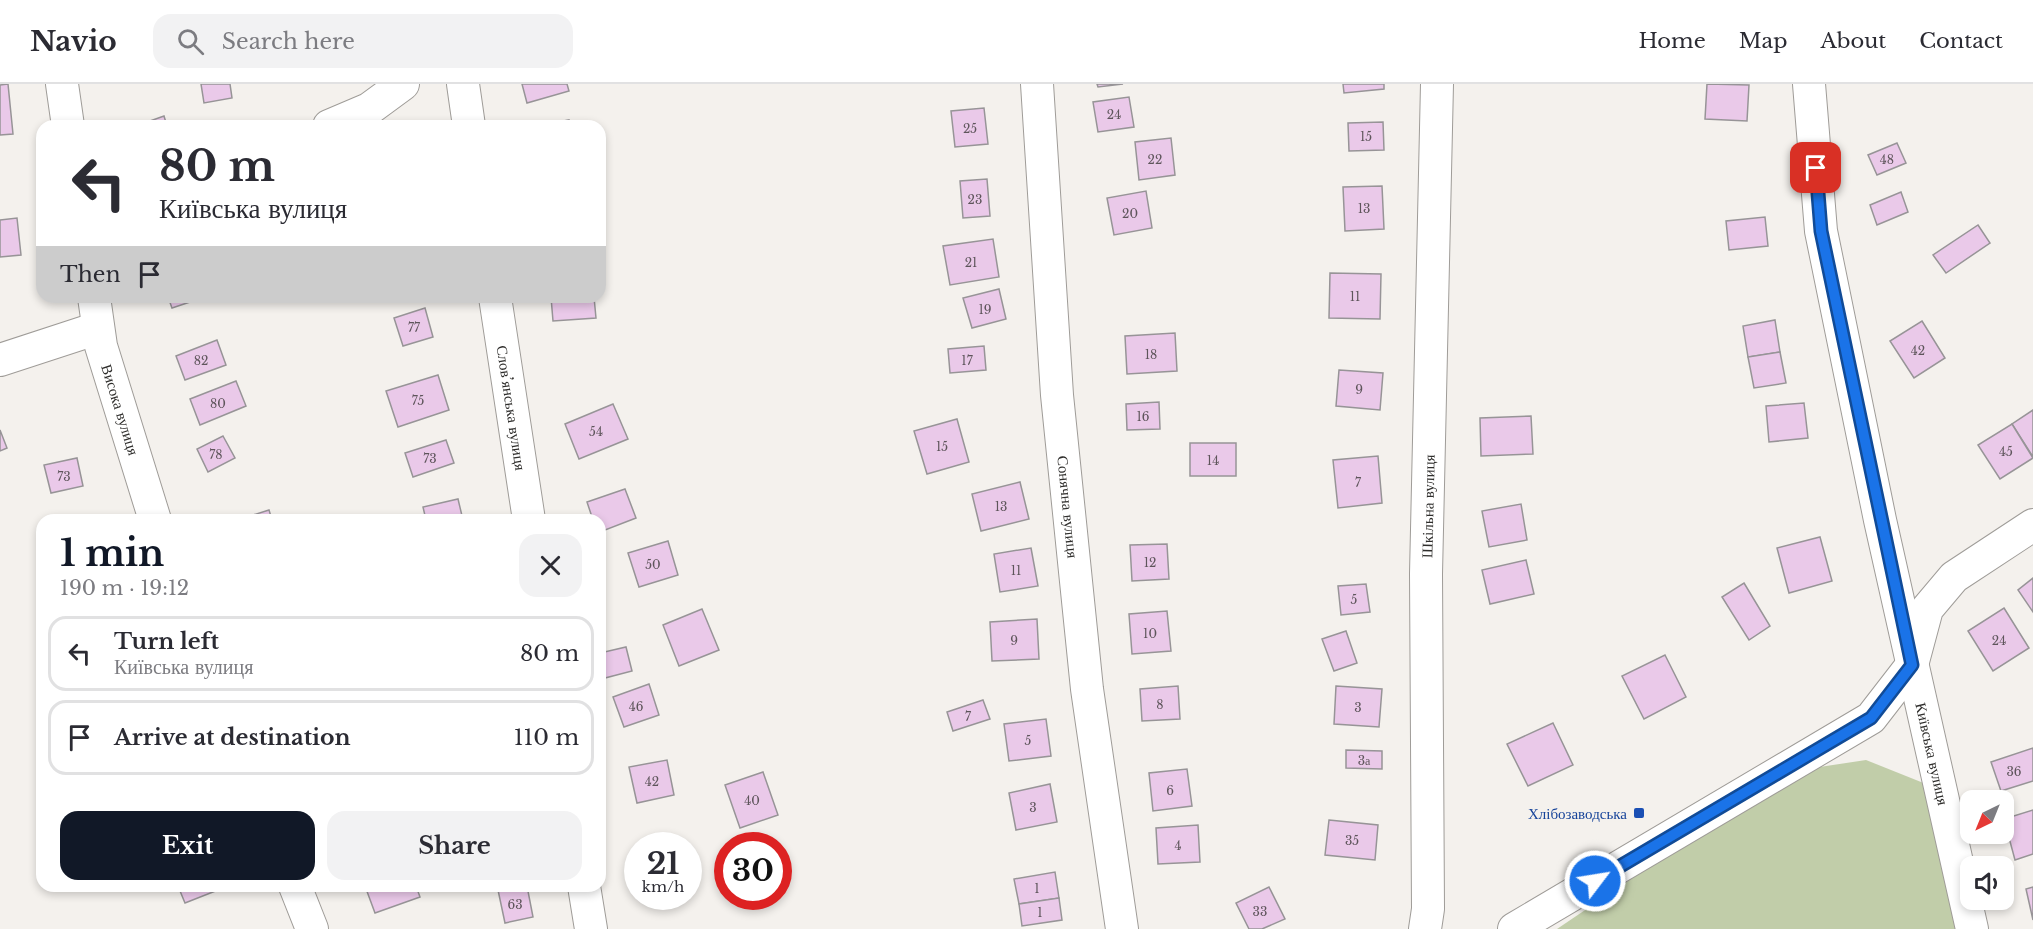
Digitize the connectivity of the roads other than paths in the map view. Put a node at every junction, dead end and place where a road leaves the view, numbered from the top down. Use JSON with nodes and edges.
{"nodes":[{"id":1,"x":62,"y":84,"type":"edge"},
{"id":2,"x":403,"y":84,"type":"edge"},
{"id":3,"x":463,"y":84,"type":"edge"},
{"id":4,"x":1037,"y":84,"type":"edge"},
{"id":5,"x":1437,"y":84,"type":"edge"},
{"id":6,"x":1809,"y":84,"type":"edge"},
{"id":7,"x":67,"y":120,"type":"edge"},
{"id":8,"x":343,"y":120,"type":"edge"},
{"id":9,"x":468,"y":120,"type":"edge"},
{"id":10,"x":95,"y":303,"type":"edge"},
{"id":11,"x":496,"y":303,"type":"edge"},
{"id":12,"x":98,"y":328,"type":"junction"},
{"id":13,"x":0,"y":360,"type":"edge"},
{"id":14,"x":153,"y":514,"type":"edge"},
{"id":15,"x":528,"y":514,"type":"edge"},
{"id":16,"x":2033,"y":525,"type":"edge"},
{"id":17,"x":1912,"y":665,"type":"junction"},
{"id":18,"x":297,"y":892,"type":"edge"},
{"id":19,"x":585,"y":892,"type":"edge"},
{"id":20,"x":312,"y":929,"type":"edge"},
{"id":21,"x":591,"y":929,"type":"edge"},
{"id":22,"x":1122,"y":929,"type":"edge"},
{"id":23,"x":1425,"y":929,"type":"edge"},
{"id":24,"x":1514,"y":929,"type":"edge"},
{"id":25,"x":1972,"y":929,"type":"edge"}],
"edges":[{"from":1,"to":7,"type":"street"},
{"from":2,"to":8,"type":"street"},
{"from":3,"to":9,"type":"street"},
{"from":4,"to":22,"type":"street","name":"Сонячна вулиця"},
{"from":5,"to":23,"type":"street","name":"Шкільна вулиця"},
{"from":6,"to":17,"type":"street","name":"Київська вулиця"},
{"from":10,"to":12,"type":"street","name":"Висока вулиця"},
{"from":11,"to":15,"type":"street","name":"Слов’янська вулиця"},
{"from":12,"to":13,"type":"street"},
{"from":12,"to":14,"type":"street","name":"Висока вулиця"},
{"from":16,"to":17,"type":"street"},
{"from":17,"to":24,"type":"street"},
{"from":17,"to":25,"type":"street","name":"Київська вулиця"},
{"from":18,"to":20,"type":"street"},
{"from":19,"to":21,"type":"street"}]}
